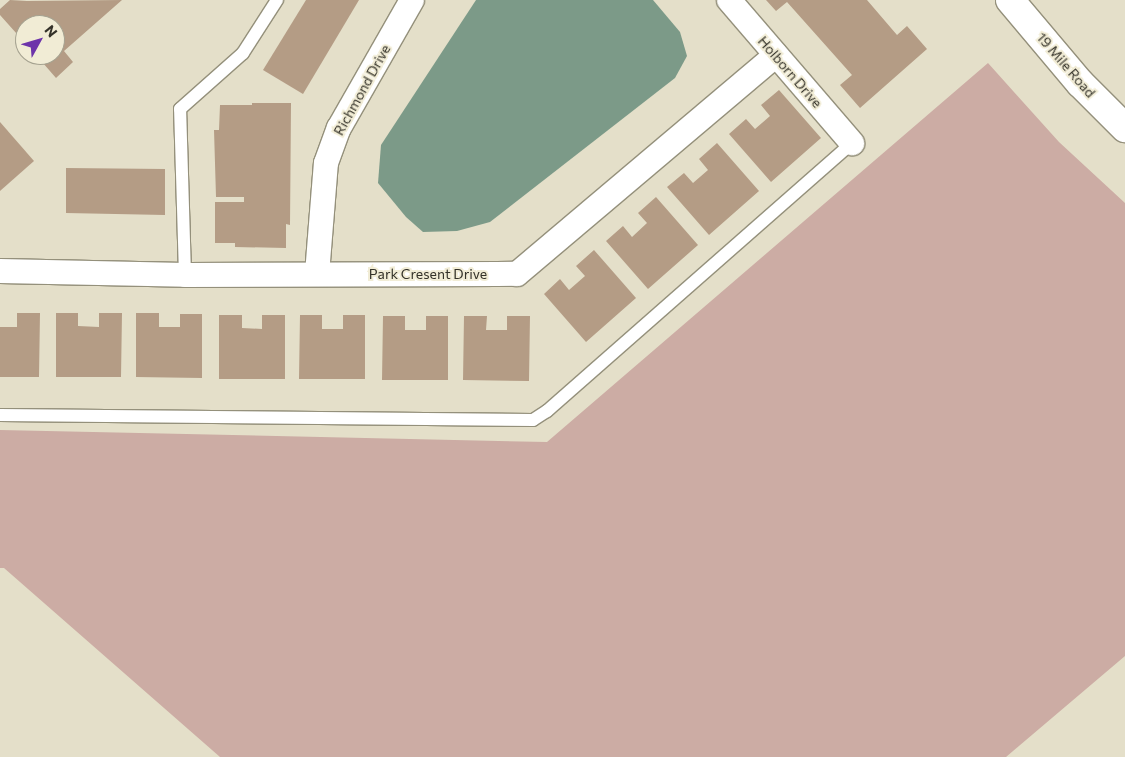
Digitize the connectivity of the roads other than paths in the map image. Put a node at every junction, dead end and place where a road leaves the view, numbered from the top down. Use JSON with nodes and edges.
{"nodes":[{"id":1,"x":277,"y":0,"type":"edge"},
{"id":2,"x":412,"y":0,"type":"edge"},
{"id":3,"x":729,"y":0,"type":"edge"},
{"id":4,"x":1010,"y":0,"type":"edge"},
{"id":5,"x":776,"y":55,"type":"junction"},
{"id":6,"x":1125,"y":128,"type":"edge"},
{"id":7,"x":852,"y":143,"type":"joint"},
{"id":8,"x":0,"y":271,"type":"edge"},
{"id":9,"x":317,"y":274,"type":"junction"},
{"id":10,"x":184,"y":275,"type":"junction"},
{"id":11,"x":0,"y":415,"type":"edge"}],
"edges":[{"from":1,"to":10,"type":"lane"},
{"from":2,"to":9,"type":"street","name":"Richmond Drive"},
{"from":3,"to":5,"type":"street","name":"Holborn Drive"},
{"from":4,"to":6,"type":"street","name":"19 Mile Road"},
{"from":5,"to":7,"type":"street","name":"Holborn Drive"},
{"from":5,"to":9,"type":"street","name":"Park Cresent Drive"},
{"from":7,"to":11,"type":"lane"},
{"from":8,"to":10,"type":"street","name":"Park Cresent Drive"},
{"from":9,"to":10,"type":"street","name":"Park Cresent Drive"}]}
